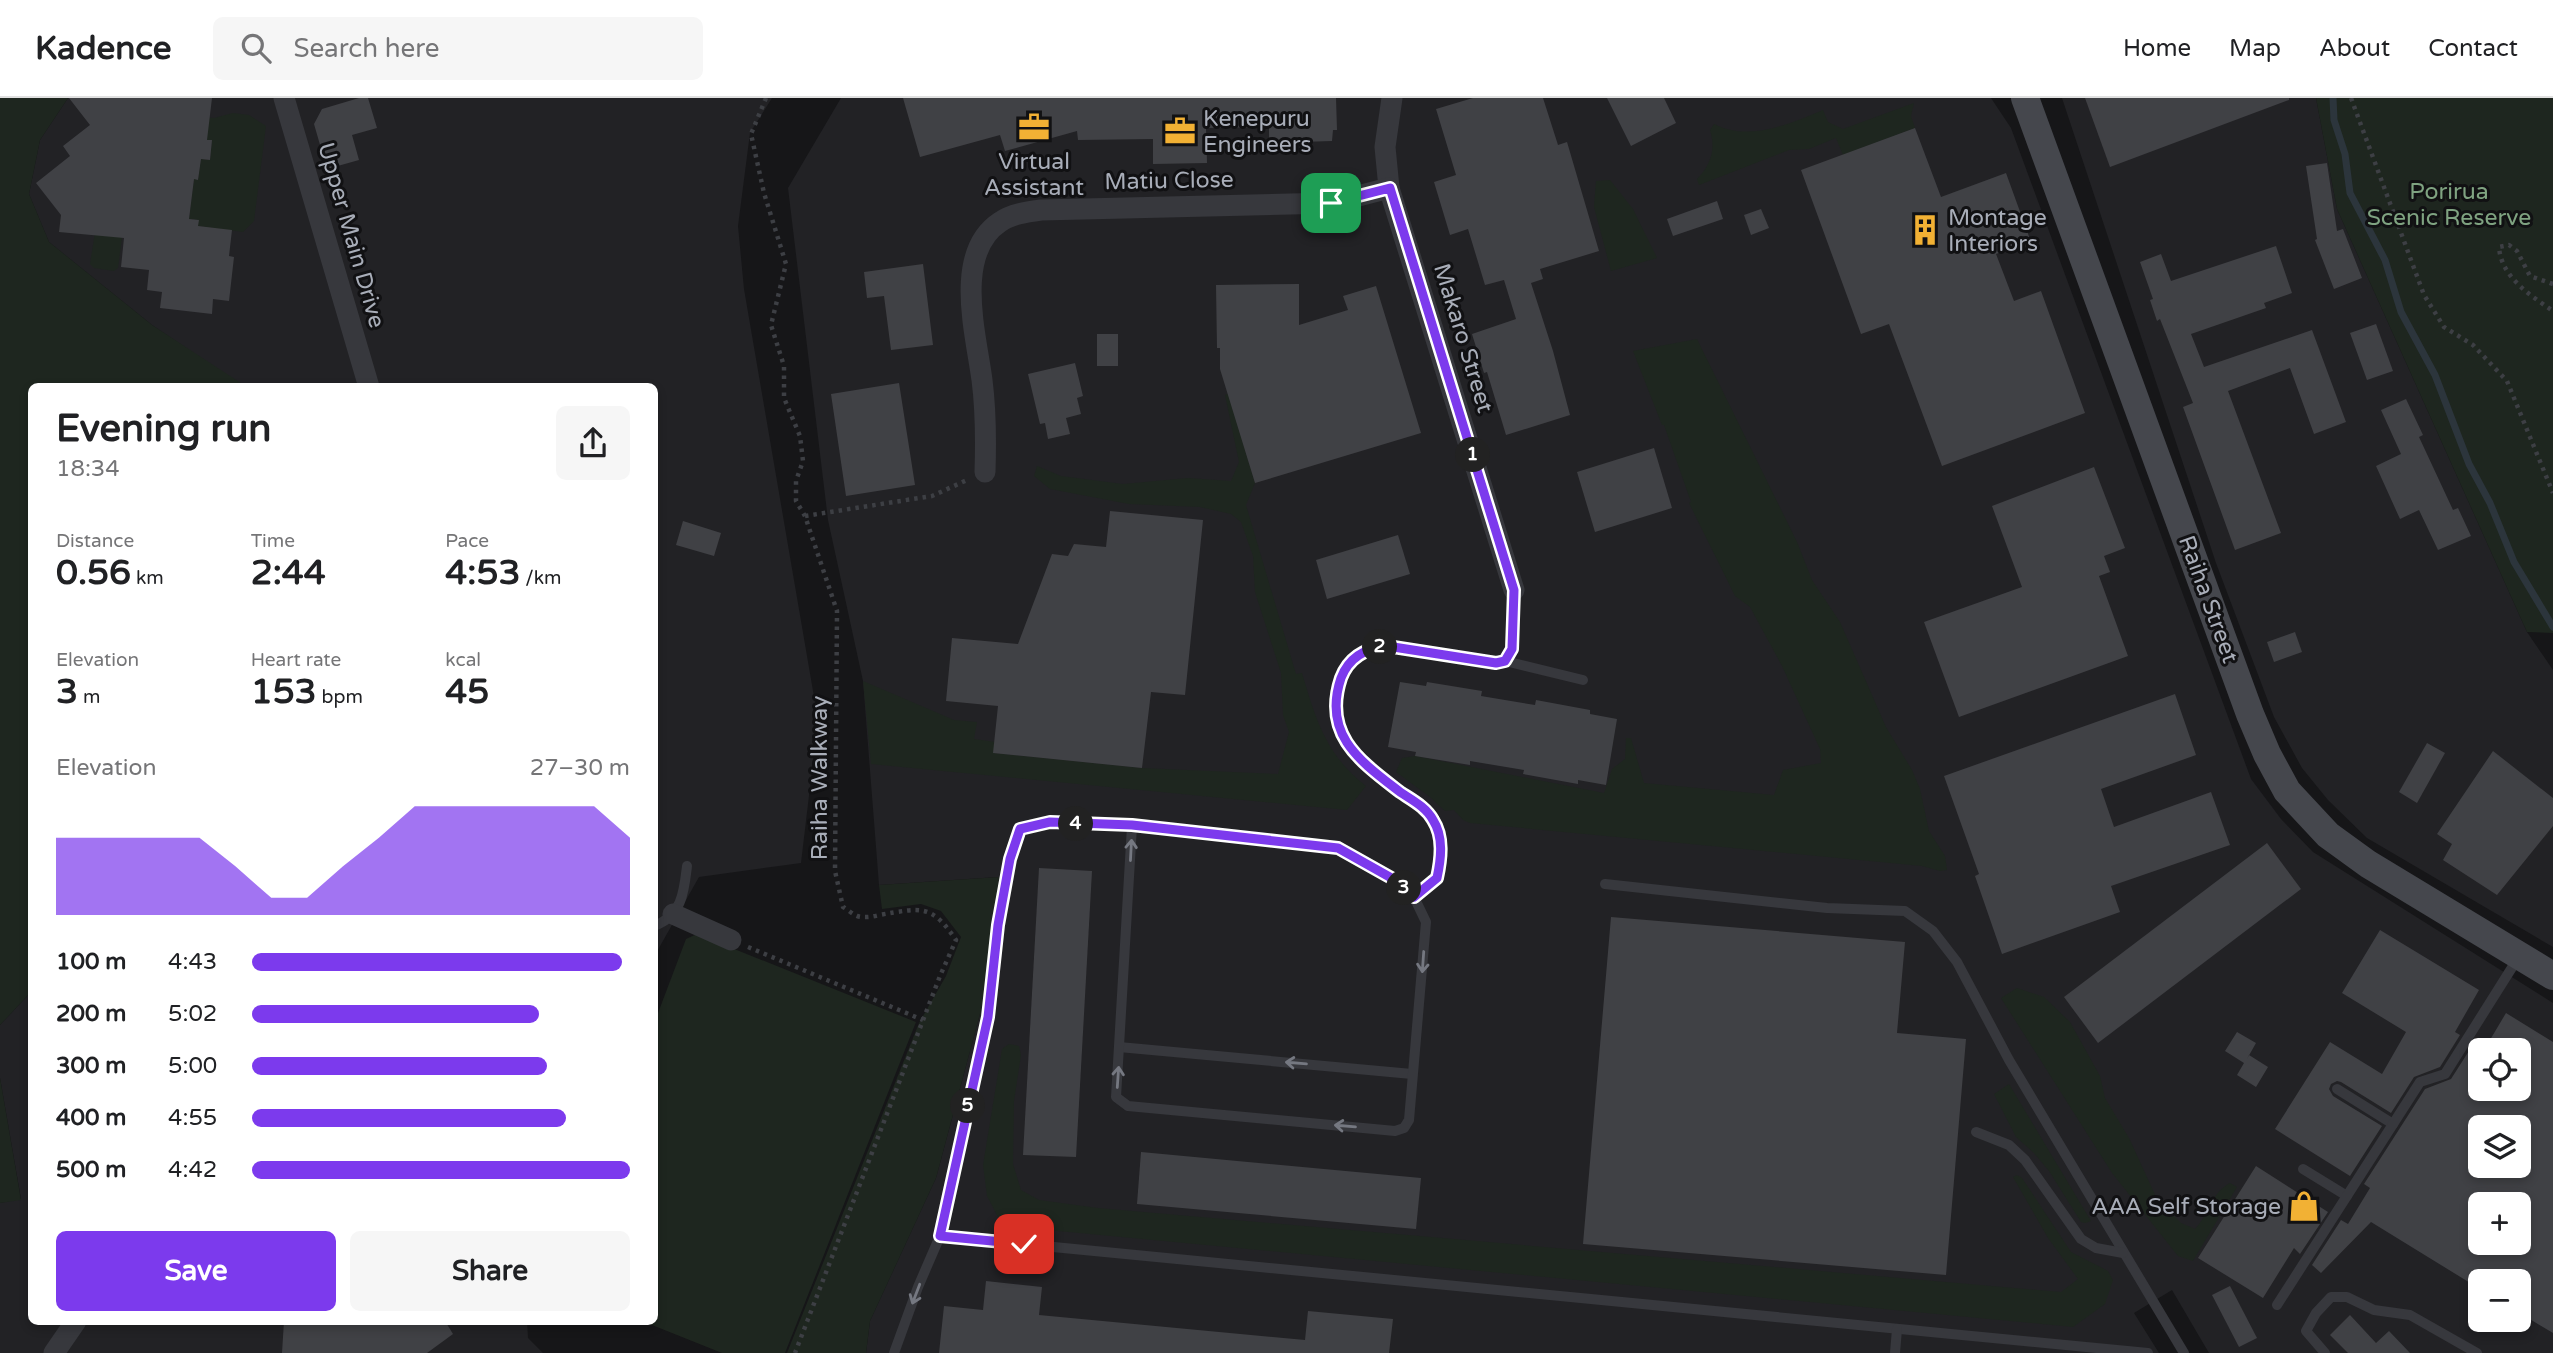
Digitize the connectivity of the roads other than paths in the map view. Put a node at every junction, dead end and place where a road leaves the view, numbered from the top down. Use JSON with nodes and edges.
{"nodes":[{"id":1,"x":285,"y":98,"type":"edge"},
{"id":2,"x":1392,"y":98,"type":"edge"},
{"id":3,"x":2025,"y":98,"type":"edge"},
{"id":4,"x":1390,"y":188,"type":"junction"},
{"id":5,"x":368,"y":383,"type":"edge"},
{"id":6,"x":985,"y":472,"type":"road end"},
{"id":7,"x":1514,"y":590,"type":"joint"},
{"id":8,"x":1505,"y":661,"type":"junction"},
{"id":9,"x":1583,"y":680,"type":"dead end"},
{"id":10,"x":1132,"y":825,"type":"junction"},
{"id":11,"x":687,"y":866,"type":"dead end"},
{"id":12,"x":1605,"y":884,"type":"dead end"},
{"id":13,"x":1414,"y":897,"type":"junction"},
{"id":14,"x":673,"y":914,"type":"junction"},
{"id":15,"x":658,"y":925,"type":"edge"},
{"id":16,"x":731,"y":940,"type":"road end"},
{"id":17,"x":2519,"y":955,"type":"junction"},
{"id":18,"x":2553,"y":976,"type":"edge"},
{"id":19,"x":1119,"y":1047,"type":"junction"},
{"id":20,"x":1412,"y":1074,"type":"junction"},
{"id":21,"x":2337,"y":1089,"type":"dead end"},
{"id":22,"x":2393,"y":1124,"type":"junction"},
{"id":23,"x":1976,"y":1132,"type":"dead end"},
{"id":24,"x":2303,"y":1169,"type":"dead end"},
{"id":25,"x":2347,"y":1196,"type":"junction"},
{"id":26,"x":940,"y":1236,"type":"junction"},
{"id":27,"x":2123,"y":1253,"type":"junction"},
{"id":28,"x":2277,"y":1305,"type":"dead end"},
{"id":29,"x":73,"y":1325,"type":"edge"},
{"id":30,"x":1897,"y":1329,"type":"junction"},
{"id":31,"x":2108,"y":1351,"type":"edge"},
{"id":32,"x":54,"y":1353,"type":"edge"},
{"id":33,"x":894,"y":1353,"type":"edge"},
{"id":34,"x":1895,"y":1353,"type":"edge"},
{"id":35,"x":2148,"y":1353,"type":"edge"},
{"id":36,"x":2184,"y":1353,"type":"edge"},
{"id":37,"x":2325,"y":1353,"type":"edge"},
{"id":38,"x":2477,"y":1353,"type":"edge"}],
"edges":[{"from":1,"to":5,"type":"street","name":"Upper Main Drive"},
{"from":2,"to":4,"type":"street","name":"Makaro Street"},
{"from":3,"to":17,"type":"main road","name":"Raiha Street"},
{"from":4,"to":6,"type":"street","name":"Matiu Close"},
{"from":4,"to":7,"type":"street","name":"Makaro Street"},
{"from":7,"to":8,"type":"lane"},
{"from":8,"to":9,"type":"lane"},
{"from":8,"to":13,"type":"lane"},
{"from":10,"to":13,"type":"lane"},
{"from":19,"to":10,"type":"lane","one_way":true},
{"from":10,"to":26,"type":"lane"},
{"from":11,"to":14,"type":"lane"},
{"from":12,"to":27,"type":"lane"},
{"from":13,"to":20,"type":"lane","one_way":true},
{"from":14,"to":15,"type":"lane"},
{"from":14,"to":16,"type":"street"},
{"from":17,"to":18,"type":"main road","name":"Raiha Street"},
{"from":17,"to":22,"type":"lane"},
{"from":20,"to":19,"type":"lane","one_way":true},
{"from":20,"to":19,"type":"lane","one_way":true},
{"from":21,"to":22,"type":"lane"},
{"from":22,"to":25,"type":"lane"},
{"from":23,"to":27,"type":"lane"},
{"from":24,"to":25,"type":"lane"},
{"from":25,"to":28,"type":"lane"},
{"from":26,"to":30,"type":"lane"},
{"from":26,"to":33,"type":"lane","one_way":true},
{"from":27,"to":36,"type":"lane"},
{"from":29,"to":32,"type":"street"},
{"from":30,"to":31,"type":"lane"},
{"from":30,"to":34,"type":"lane"},
{"from":31,"to":35,"type":"lane"},
{"from":37,"to":38,"type":"lane"}]}
